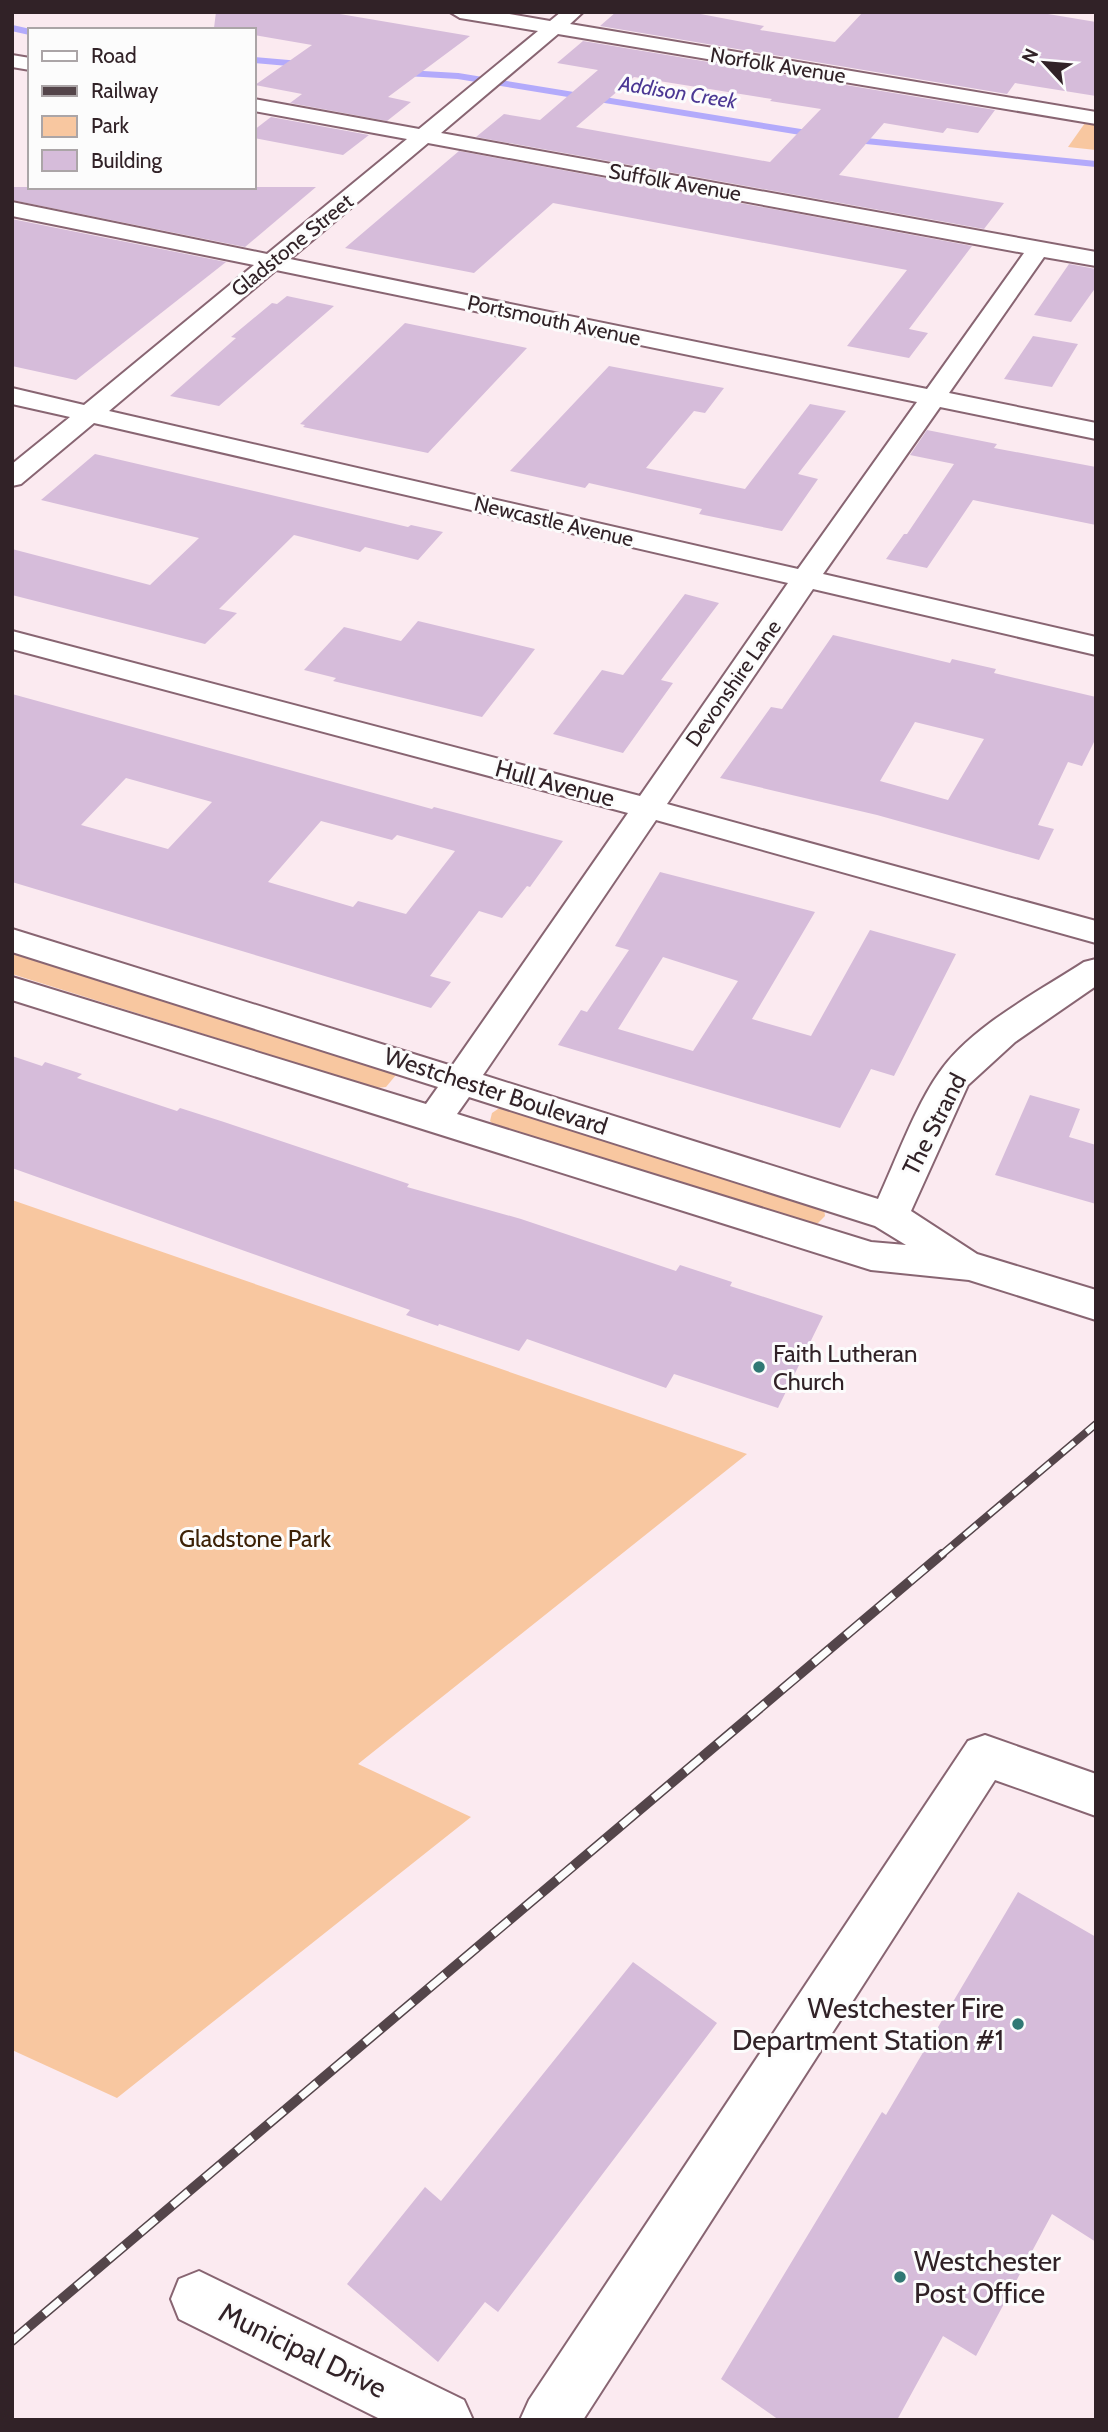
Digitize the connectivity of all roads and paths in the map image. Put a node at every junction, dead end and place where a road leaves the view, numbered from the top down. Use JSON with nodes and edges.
{"nodes":[{"id":1,"x":460,"y":12,"type":"edge"},
{"id":2,"x":573,"y":12,"type":"edge"},
{"id":3,"x":554,"y":28,"type":"junction"},
{"id":4,"x":256,"y":105,"type":"edge"},
{"id":5,"x":1096,"y":118,"type":"edge"},
{"id":6,"x":424,"y":136,"type":"junction"},
{"id":7,"x":12,"y":209,"type":"edge"},
{"id":8,"x":1038,"y":249,"type":"junction"},
{"id":9,"x":1096,"y":259,"type":"edge"},
{"id":10,"x":271,"y":262,"type":"junction"},
{"id":11,"x":12,"y":396,"type":"edge"},
{"id":12,"x":935,"y":398,"type":"junction"},
{"id":13,"x":88,"y":413,"type":"junction"},
{"id":14,"x":1096,"y":431,"type":"edge"},
{"id":15,"x":12,"y":478,"type":"edge"},
{"id":16,"x":805,"y":579,"type":"junction"},
{"id":17,"x":12,"y":640,"type":"edge"},
{"id":18,"x":1096,"y":646,"type":"edge"},
{"id":19,"x":647,"y":808,"type":"junction"},
{"id":20,"x":1096,"y":932,"type":"edge"},
{"id":21,"x":12,"y":940,"type":"edge"},
{"id":22,"x":1096,"y":970,"type":"edge"},
{"id":23,"x":12,"y":988,"type":"edge"},
{"id":24,"x":461,"y":1079,"type":"junction"},
{"id":25,"x":434,"y":1120,"type":"junction"},
{"id":26,"x":889,"y":1216,"type":"junction"},
{"id":27,"x":969,"y":1266,"type":"junction"},
{"id":28,"x":1096,"y":1305,"type":"edge"},
{"id":29,"x":1096,"y":1795,"type":"edge"},
{"id":30,"x":200,"y":2299,"type":"dead end"},
{"id":31,"x":444,"y":2420,"type":"edge"},
{"id":32,"x":549,"y":2420,"type":"edge"}],
"edges":[{"from":1,"to":3,"type":"street","name":"Norfolk Avenue"},
{"from":2,"to":3,"type":"street","name":"Gladstone Street"},
{"from":3,"to":5,"type":"street","name":"Norfolk Avenue"},
{"from":3,"to":6,"type":"street","name":"Gladstone Street"},
{"from":4,"to":6,"type":"street","name":"Suffolk Avenue"},
{"from":6,"to":8,"type":"street","name":"Suffolk Avenue"},
{"from":6,"to":10,"type":"street","name":"Gladstone Street"},
{"from":7,"to":10,"type":"street","name":"Portsmouth Avenue"},
{"from":8,"to":9,"type":"street","name":"Suffolk Avenue"},
{"from":8,"to":12,"type":"street","name":"Devonshire Lane"},
{"from":10,"to":12,"type":"street","name":"Portsmouth Avenue"},
{"from":10,"to":13,"type":"street","name":"Gladstone Street"},
{"from":11,"to":13,"type":"street","name":"Newcastle Avenue"},
{"from":12,"to":14,"type":"street","name":"Portsmouth Avenue"},
{"from":12,"to":16,"type":"street","name":"Devonshire Lane"},
{"from":13,"to":15,"type":"street","name":"Gladstone Street"},
{"from":13,"to":16,"type":"street","name":"Newcastle Avenue"},
{"from":16,"to":18,"type":"street","name":"Newcastle Avenue"},
{"from":16,"to":19,"type":"street","name":"Devonshire Lane"},
{"from":17,"to":19,"type":"street","name":"Hull Avenue"},
{"from":19,"to":20,"type":"street","name":"Hull Avenue"},
{"from":19,"to":24,"type":"street","name":"Devonshire Lane"},
{"from":21,"to":24,"type":"street","name":"Westchester Boulevard"},
{"from":22,"to":26,"type":"street","name":"The Strand"},
{"from":23,"to":25,"type":"street","name":"Westchester Boulevard"},
{"from":24,"to":25,"type":"street","name":"Devonshire Lane"},
{"from":24,"to":26,"type":"street","name":"Westchester Boulevard"},
{"from":25,"to":27,"type":"street","name":"Westchester Boulevard"},
{"from":26,"to":27,"type":"street","name":"Westchester Boulevard"},
{"from":27,"to":28,"type":"street","name":"Westchester Boulevard"},
{"from":29,"to":32,"type":"street"},
{"from":30,"to":31,"type":"street","name":"Municipal Drive"}]}
